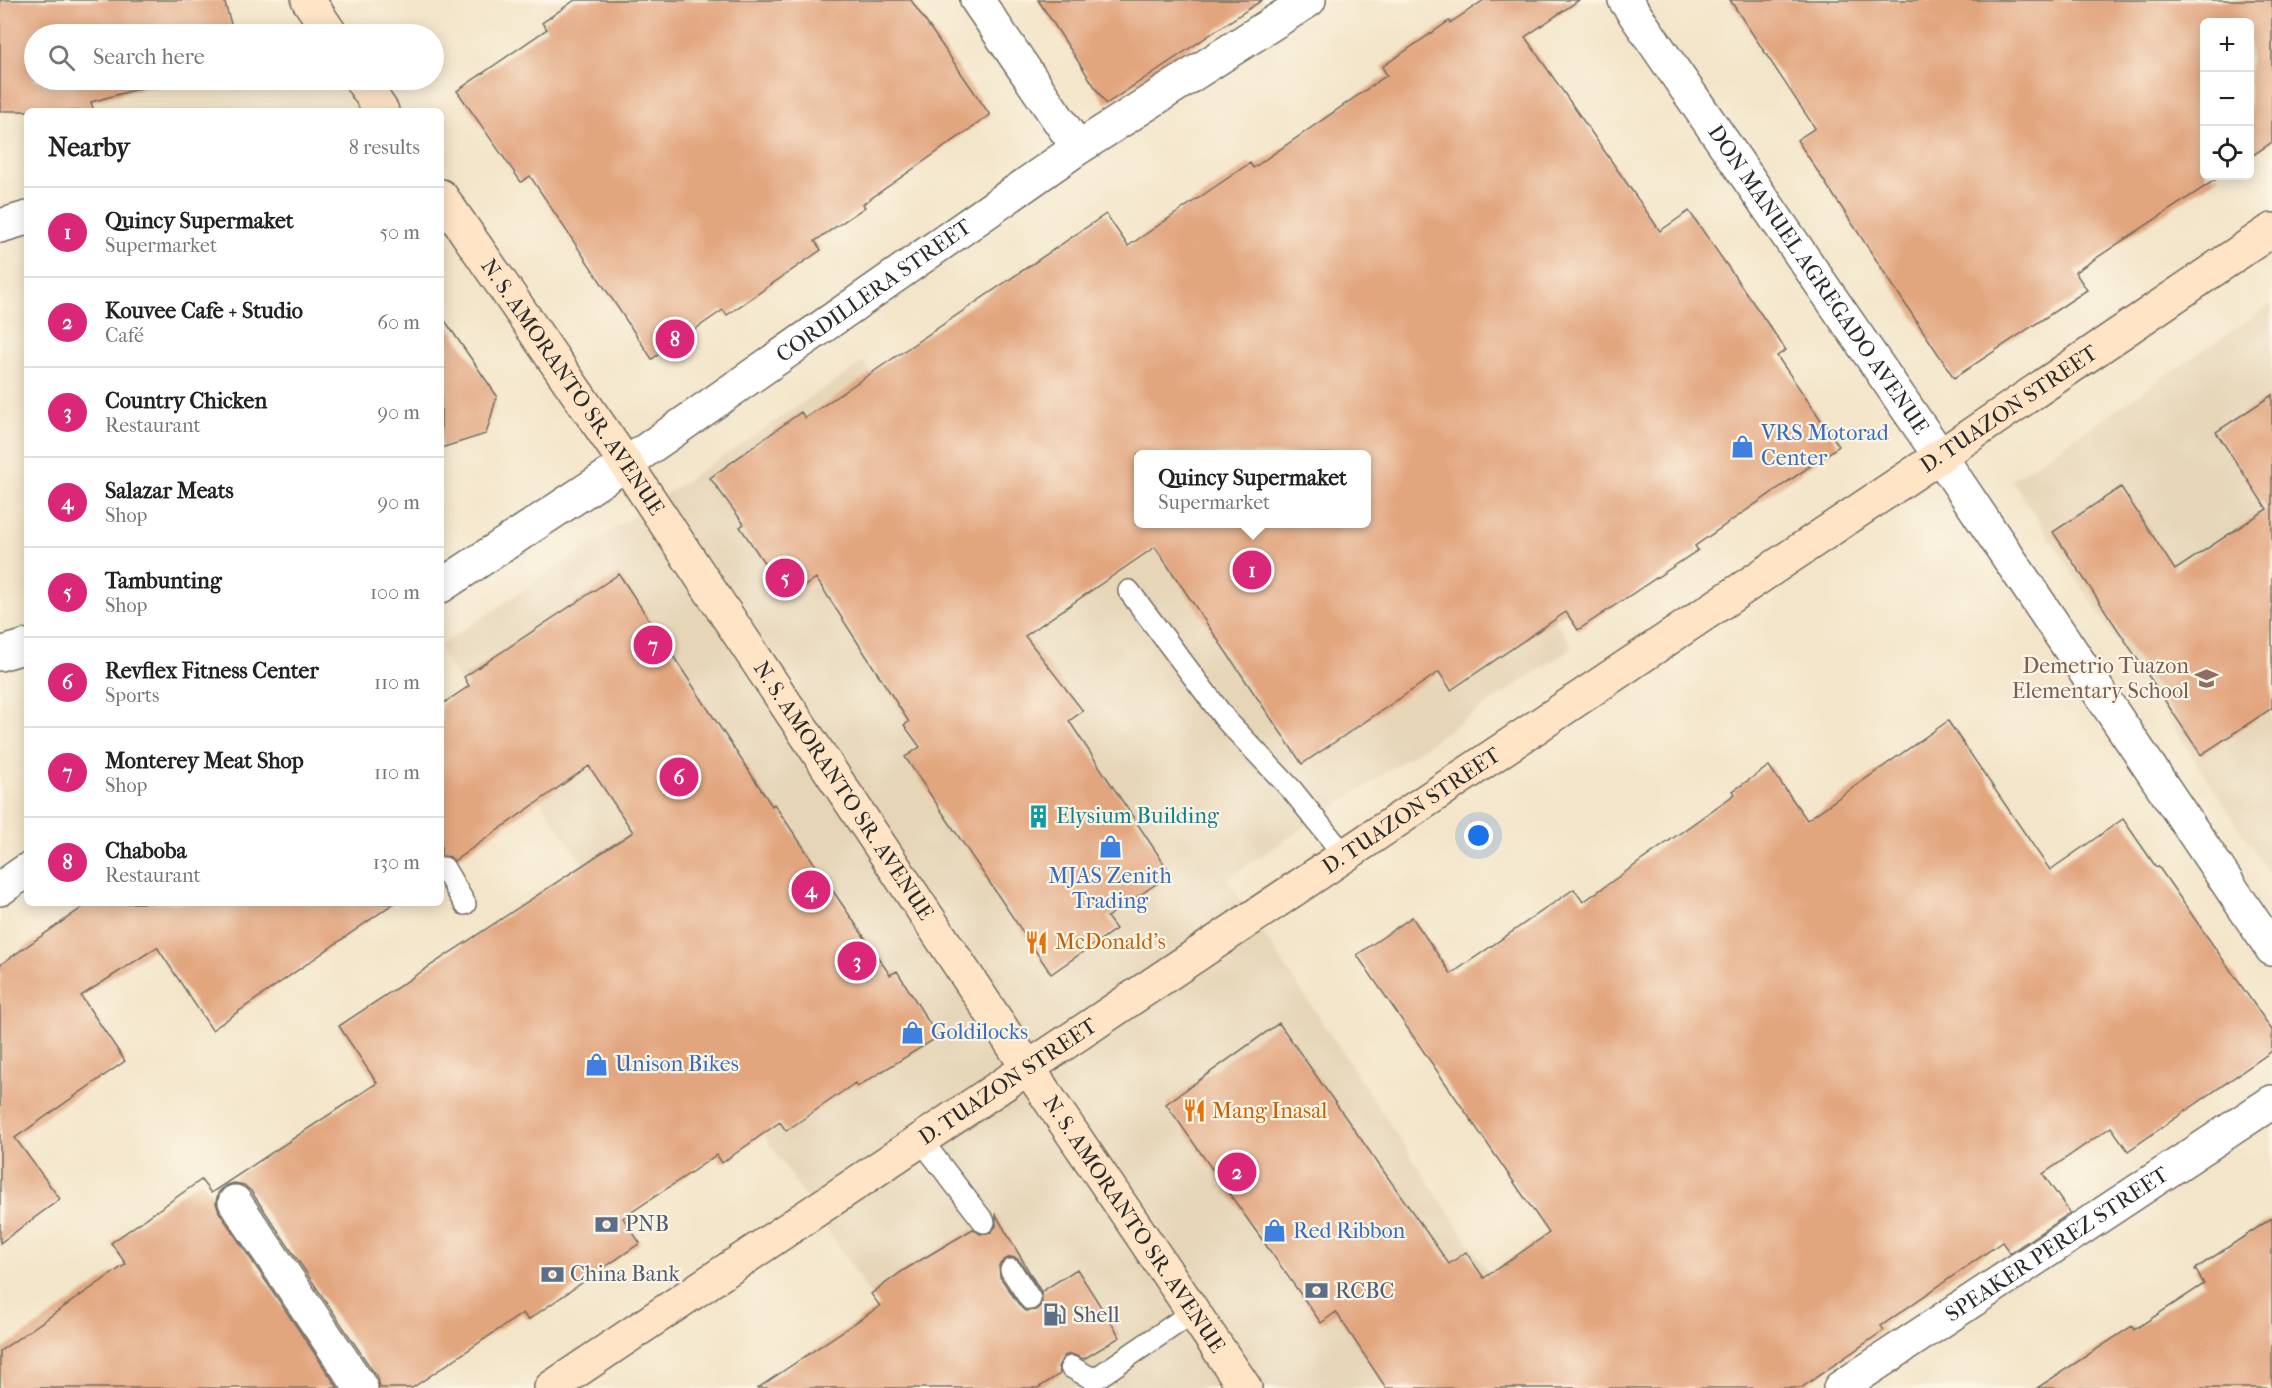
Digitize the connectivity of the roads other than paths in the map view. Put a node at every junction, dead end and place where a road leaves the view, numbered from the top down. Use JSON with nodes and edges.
{"nodes":[{"id":1,"x":308,"y":0,"type":"edge"},
{"id":2,"x":977,"y":0,"type":"edge"},
{"id":3,"x":1309,"y":0,"type":"edge"},
{"id":4,"x":1625,"y":0,"type":"edge"},
{"id":5,"x":324,"y":24,"type":"edge"},
{"id":6,"x":368,"y":90,"type":"edge"},
{"id":7,"x":380,"y":108,"type":"edge"},
{"id":8,"x":1078,"y":148,"type":"junction"},
{"id":9,"x":444,"y":200,"type":"edge"},
{"id":10,"x":24,"y":219,"type":"edge"},
{"id":11,"x":0,"y":226,"type":"edge"},
{"id":12,"x":2272,"y":230,"type":"edge"},
{"id":13,"x":1940,"y":456,"type":"junction"},
{"id":14,"x":626,"y":464,"type":"junction"},
{"id":15,"x":444,"y":555,"type":"edge"},
{"id":16,"x":485,"y":555,"type":"junction"},
{"id":17,"x":444,"y":584,"type":"edge"},
{"id":18,"x":1129,"y":591,"type":"dead end"},
{"id":19,"x":24,"y":647,"type":"edge"},
{"id":20,"x":0,"y":654,"type":"edge"},
{"id":21,"x":1344,"y":855,"type":"junction"},
{"id":22,"x":444,"y":868,"type":"dead end"},
{"id":23,"x":24,"y":872,"type":"edge"},
{"id":24,"x":0,"y":889,"type":"edge"},
{"id":25,"x":465,"y":904,"type":"dead end"},
{"id":26,"x":2272,"y":949,"type":"edge"},
{"id":27,"x":1028,"y":1068,"type":"junction"},
{"id":28,"x":2272,"y":1102,"type":"edge"},
{"id":29,"x":921,"y":1140,"type":"junction"},
{"id":30,"x":235,"y":1202,"type":"dead end"},
{"id":31,"x":984,"y":1222,"type":"dead end"},
{"id":32,"x":1011,"y":1270,"type":"dead end"},
{"id":33,"x":1030,"y":1299,"type":"dead end"},
{"id":34,"x":1193,"y":1312,"type":"junction"},
{"id":35,"x":1071,"y":1367,"type":"dead end"},
{"id":36,"x":361,"y":1388,"type":"edge"},
{"id":37,"x":551,"y":1388,"type":"edge"},
{"id":38,"x":1245,"y":1388,"type":"edge"},
{"id":39,"x":1840,"y":1388,"type":"edge"}],
"edges":[{"from":1,"to":5,"type":"street"},
{"from":2,"to":8,"type":"street"},
{"from":3,"to":8,"type":"street","name":"CORDILLERA STREET"},
{"from":4,"to":13,"type":"street","name":"DON MANUEL AGREGADO AVENUE"},
{"from":6,"to":7,"type":"street"},
{"from":8,"to":14,"type":"street","name":"CORDILLERA STREET"},
{"from":9,"to":14,"type":"street","name":"N. S. AMORANTO SR. AVENUE"},
{"from":10,"to":11,"type":"street"},
{"from":12,"to":13,"type":"street","name":"D. TUAZON STREET"},
{"from":13,"to":21,"type":"street","name":"D. TUAZON STREET"},
{"from":13,"to":26,"type":"street","name":"DON MANUEL AGREGADO AVENUE"},
{"from":14,"to":16,"type":"street","name":"CORDILLERA STREET"},
{"from":14,"to":27,"type":"street","name":"N. S. AMORANTO SR. AVENUE"},
{"from":15,"to":16,"type":"street"},
{"from":16,"to":17,"type":"street","name":"CORDILLERA STREET"},
{"from":18,"to":21,"type":"lane"},
{"from":19,"to":20,"type":"street"},
{"from":21,"to":27,"type":"street","name":"D. TUAZON STREET"},
{"from":22,"to":25,"type":"lane"},
{"from":23,"to":24,"type":"street"},
{"from":27,"to":29,"type":"street","name":"D. TUAZON STREET"},
{"from":27,"to":34,"type":"street","name":"N. S. AMORANTO SR. AVENUE"},
{"from":28,"to":39,"type":"street","name":"SPEAKER PEREZ STREET"},
{"from":29,"to":31,"type":"lane"},
{"from":29,"to":37,"type":"street","name":"D. TUAZON STREET"},
{"from":30,"to":36,"type":"street"},
{"from":32,"to":33,"type":"lane"},
{"from":34,"to":35,"type":"lane"},
{"from":34,"to":38,"type":"street","name":"N. S. AMORANTO SR. AVENUE"}]}
